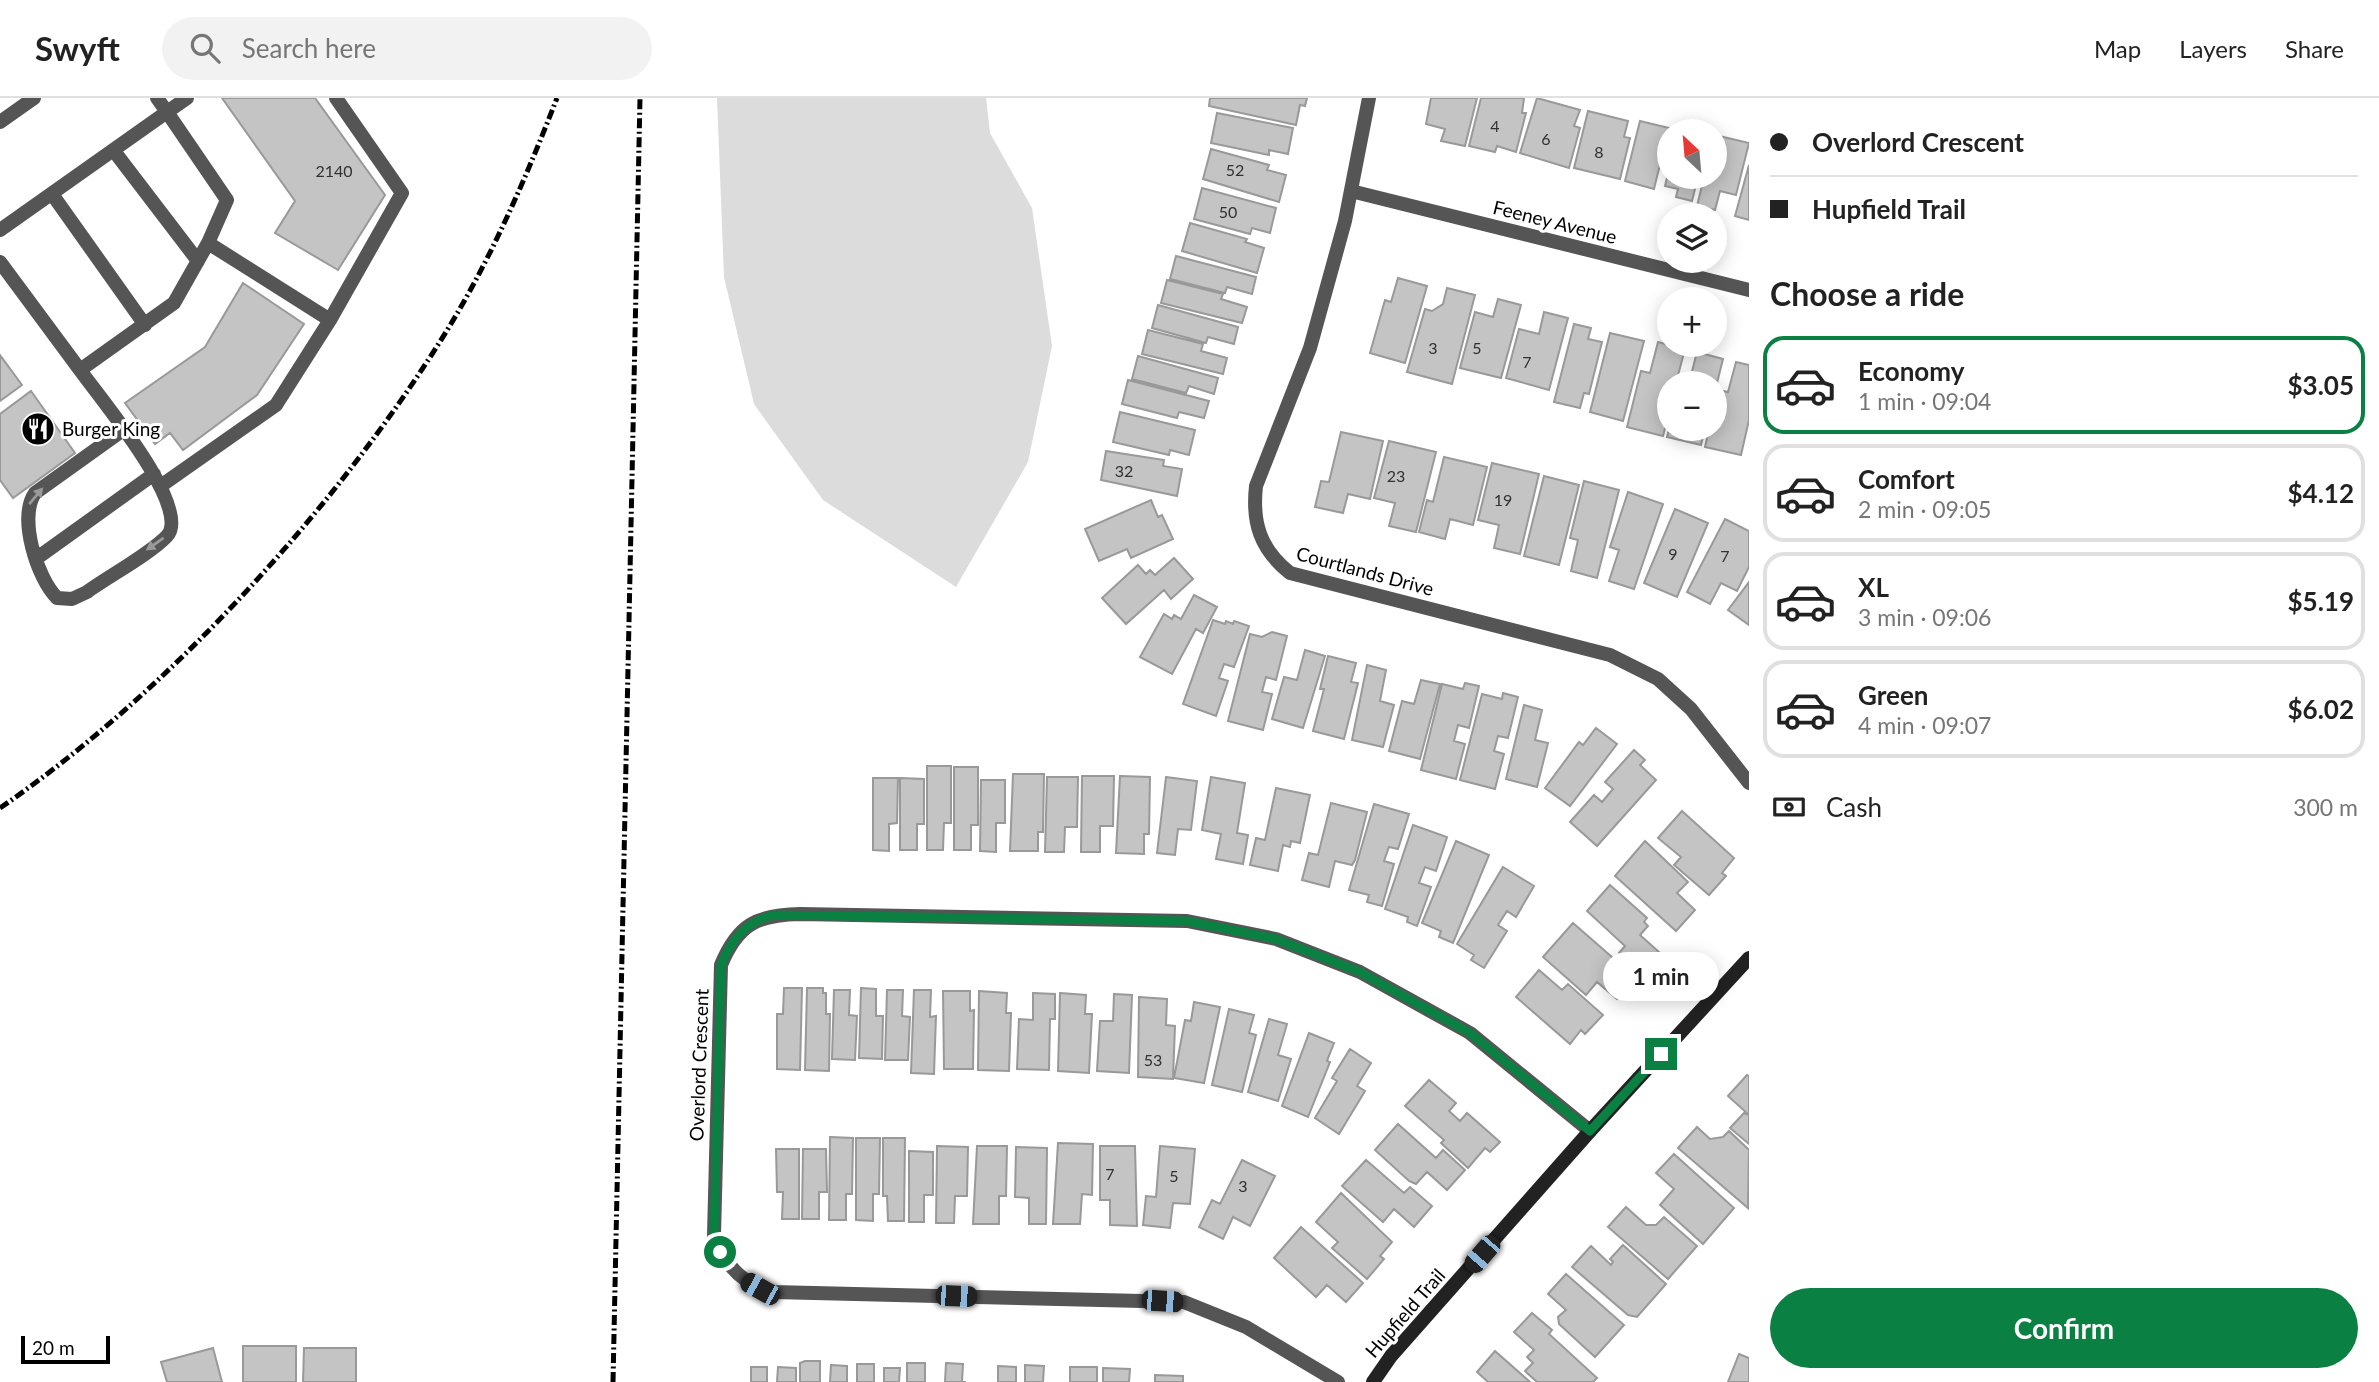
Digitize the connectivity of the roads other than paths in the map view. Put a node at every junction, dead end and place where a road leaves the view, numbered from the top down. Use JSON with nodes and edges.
{"nodes":[{"id":1,"x":34,"y":98,"type":"edge"},
{"id":2,"x":157,"y":98,"type":"edge"},
{"id":3,"x":187,"y":98,"type":"edge"},
{"id":4,"x":336,"y":98,"type":"edge"},
{"id":5,"x":1369,"y":98,"type":"edge"},
{"id":6,"x":167,"y":112,"type":"junction"},
{"id":7,"x":0,"y":122,"type":"edge"},
{"id":8,"x":114,"y":151,"type":"junction"},
{"id":9,"x":1351,"y":191,"type":"junction"},
{"id":10,"x":52,"y":194,"type":"junction"},
{"id":11,"x":0,"y":230,"type":"edge"},
{"id":12,"x":208,"y":243,"type":"junction"},
{"id":13,"x":198,"y":261,"type":"junction"},
{"id":14,"x":0,"y":262,"type":"edge"},
{"id":15,"x":1749,"y":290,"type":"edge"},
{"id":16,"x":330,"y":320,"type":"junction"},
{"id":17,"x":145,"y":325,"type":"junction"},
{"id":18,"x":80,"y":370,"type":"junction"},
{"id":19,"x":123,"y":430,"type":"junction"},
{"id":20,"x":158,"y":480,"type":"junction"},
{"id":21,"x":37,"y":558,"type":"junction"},
{"id":22,"x":1749,"y":782,"type":"edge"},
{"id":23,"x":1749,"y":958,"type":"edge"},
{"id":24,"x":1590,"y":1131,"type":"junction"},
{"id":25,"x":1338,"y":1382,"type":"edge"},
{"id":26,"x":1373,"y":1382,"type":"edge"}],
"edges":[{"from":1,"to":7,"type":"street"},
{"from":2,"to":6,"type":"street"},
{"from":3,"to":6,"type":"street"},
{"from":4,"to":16,"type":"street"},
{"from":5,"to":9,"type":"street","name":"Courtlands Drive"},
{"from":6,"to":8,"type":"street"},
{"from":6,"to":12,"type":"street"},
{"from":8,"to":10,"type":"street"},
{"from":8,"to":13,"type":"street"},
{"from":9,"to":15,"type":"street","name":"Feeney Avenue"},
{"from":9,"to":22,"type":"street","name":"Courtlands Drive"},
{"from":10,"to":11,"type":"street"},
{"from":10,"to":17,"type":"street"},
{"from":12,"to":13,"type":"street"},
{"from":12,"to":16,"type":"street"},
{"from":13,"to":17,"type":"street"},
{"from":14,"to":18,"type":"street"},
{"from":16,"to":20,"type":"street"},
{"from":17,"to":18,"type":"street"},
{"from":18,"to":19,"type":"street"},
{"from":19,"to":20,"type":"street"},
{"from":21,"to":19,"type":"street","one_way":true},
{"from":20,"to":21,"type":"street"},
{"from":20,"to":21,"type":"street","one_way":true},
{"from":23,"to":24,"type":"street","name":"Hupfield Trail"},
{"from":24,"to":25,"type":"street","name":"Overlord Crescent"},
{"from":24,"to":26,"type":"street","name":"Hupfield Trail"}]}
